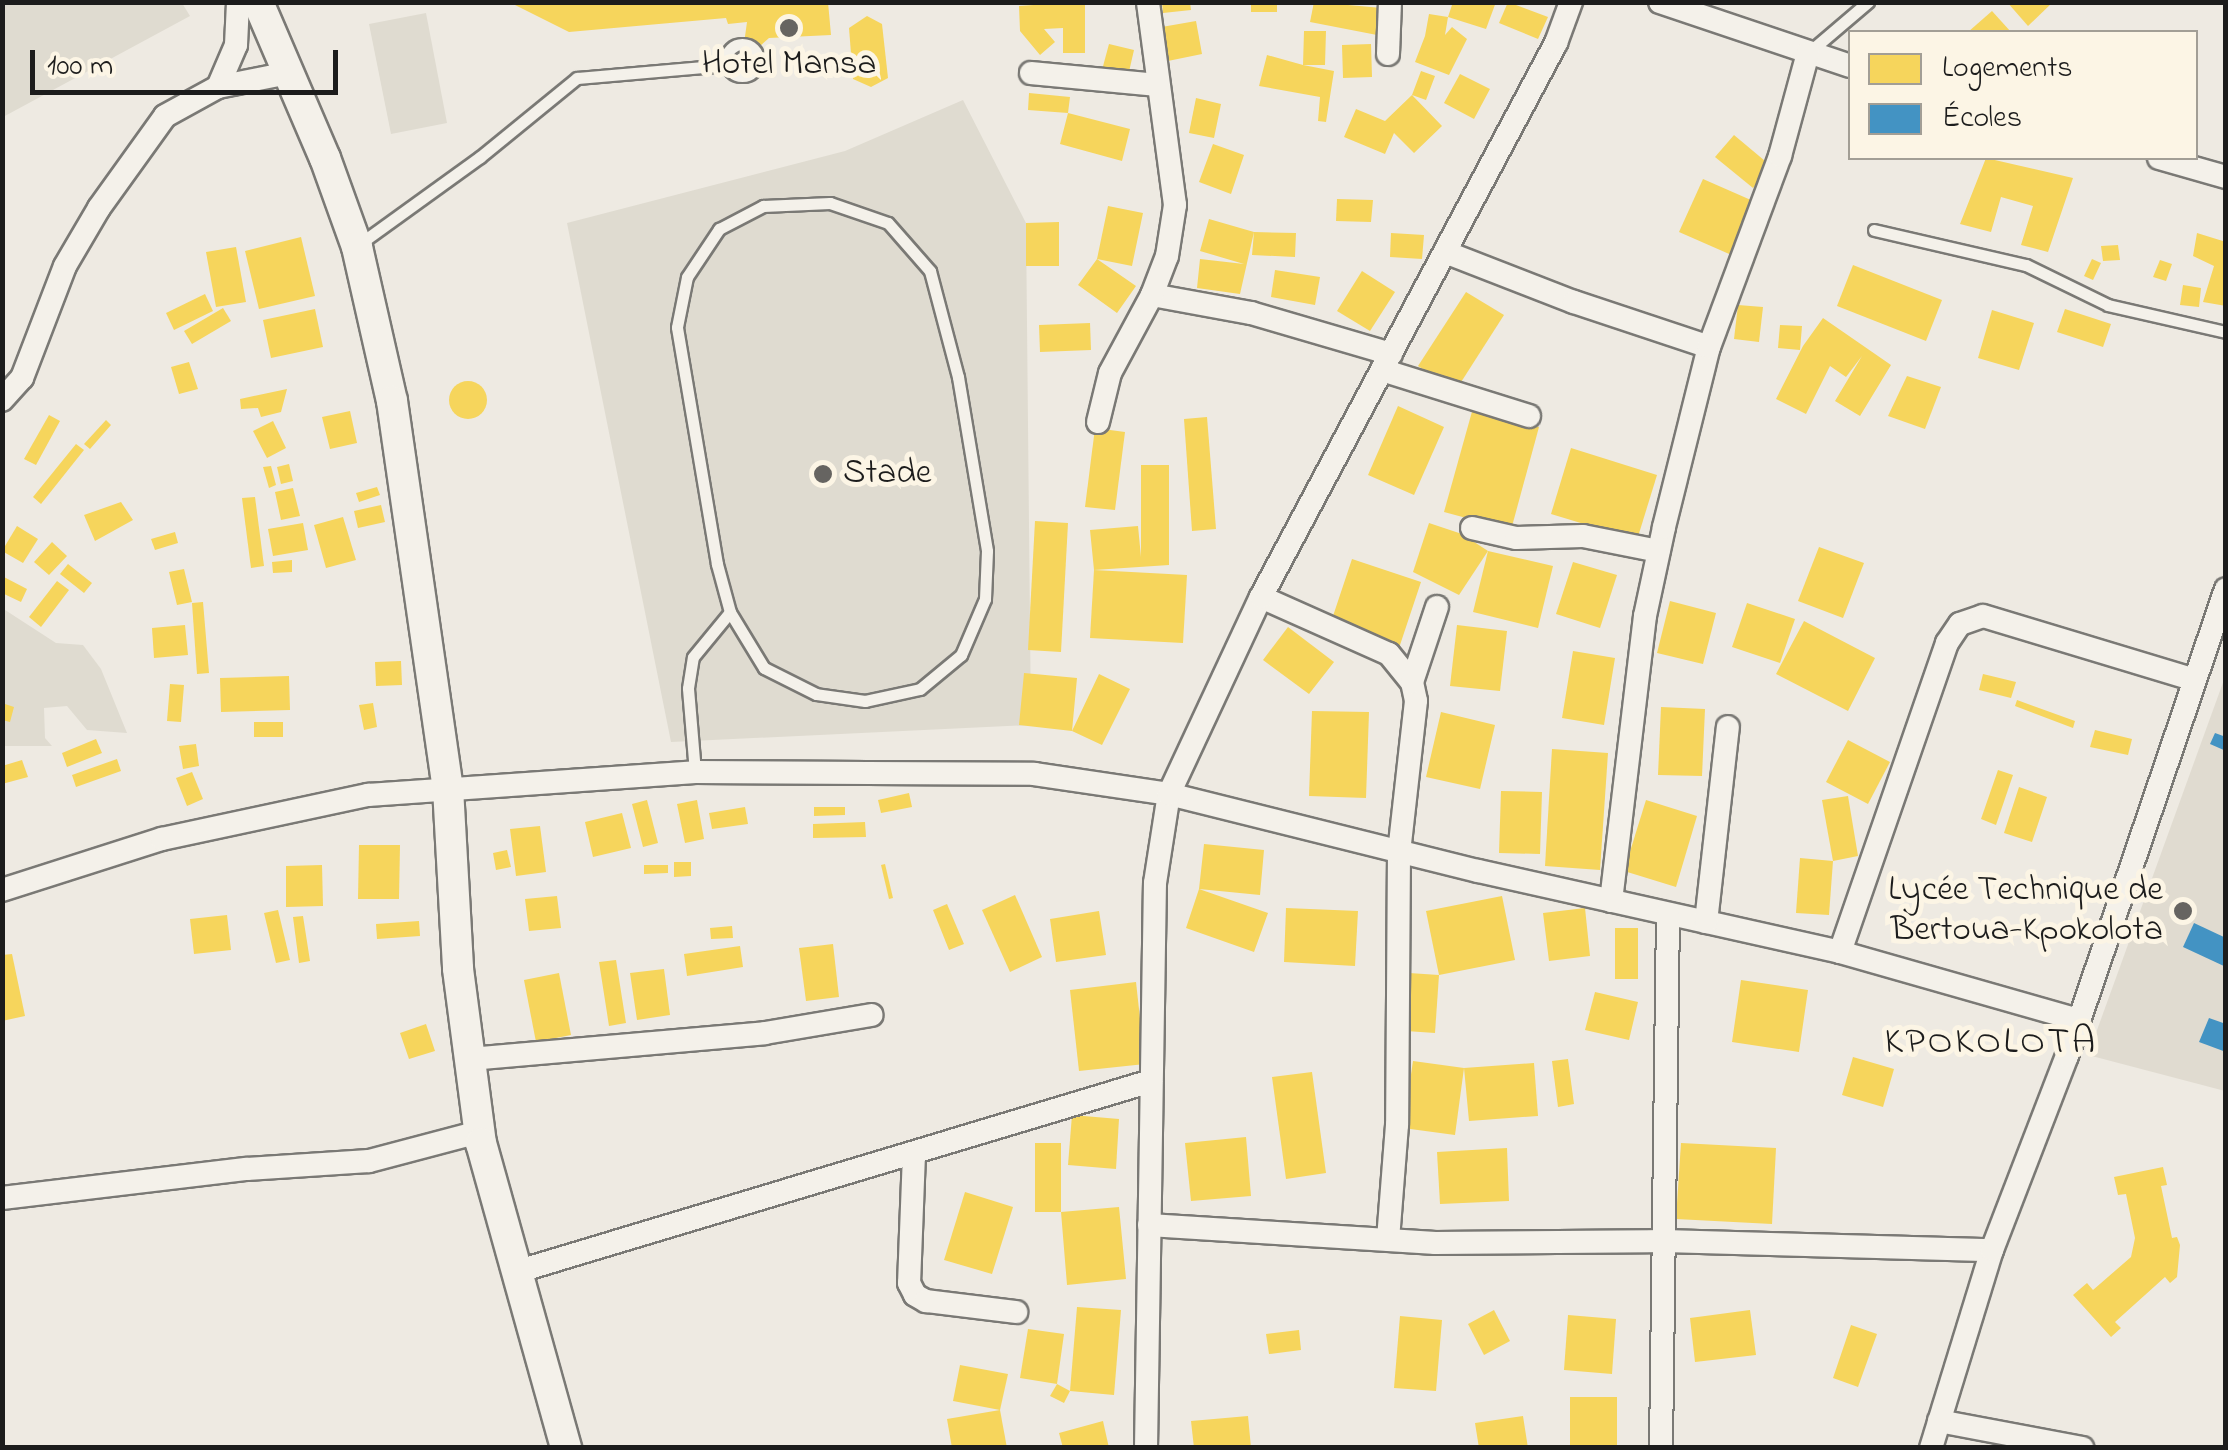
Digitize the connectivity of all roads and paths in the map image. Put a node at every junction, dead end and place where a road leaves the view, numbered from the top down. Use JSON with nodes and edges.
{"nodes":[{"id":1,"x":238,"y":2,"type":"edge"},
{"id":2,"x":258,"y":2,"type":"edge"},
{"id":3,"x":1148,"y":2,"type":"edge"},
{"id":4,"x":1390,"y":2,"type":"edge"},
{"id":5,"x":1571,"y":2,"type":"edge"},
{"id":6,"x":1660,"y":2,"type":"edge"},
{"id":7,"x":1868,"y":2,"type":"edge"},
{"id":8,"x":1808,"y":53,"type":"junction"},
{"id":9,"x":1388,"y":54,"type":"dead end"},
{"id":10,"x":726,"y":64,"type":"dead end"},
{"id":11,"x":1848,"y":65,"type":"edge"},
{"id":12,"x":289,"y":73,"type":"junction"},
{"id":13,"x":1031,"y":73,"type":"dead end"},
{"id":14,"x":1157,"y":85,"type":"junction"},
{"id":15,"x":218,"y":88,"type":"junction"},
{"id":16,"x":2166,"y":160,"type":"edge"},
{"id":17,"x":2226,"y":177,"type":"edge"},
{"id":18,"x":1874,"y":230,"type":"dead end"},
{"id":19,"x":357,"y":246,"type":"junction"},
{"id":20,"x":1445,"y":252,"type":"junction"},
{"id":21,"x":1152,"y":295,"type":"junction"},
{"id":22,"x":2226,"y":332,"type":"edge"},
{"id":23,"x":1710,"y":347,"type":"junction"},
{"id":24,"x":1386,"y":362,"type":"junction"},
{"id":25,"x":2,"y":400,"type":"edge"},
{"id":26,"x":1529,"y":416,"type":"dead end"},
{"id":27,"x":1098,"y":422,"type":"dead end"},
{"id":28,"x":1472,"y":528,"type":"dead end"},
{"id":29,"x":1659,"y":550,"type":"junction"},
{"id":30,"x":2226,"y":589,"type":"edge"},
{"id":31,"x":1261,"y":596,"type":"junction"},
{"id":32,"x":1437,"y":607,"type":"dead end"},
{"id":33,"x":730,"y":612,"type":"junction"},
{"id":34,"x":2195,"y":680,"type":"junction"},
{"id":35,"x":1412,"y":682,"type":"junction"},
{"id":36,"x":1728,"y":728,"type":"dead end"},
{"id":37,"x":695,"y":772,"type":"junction"},
{"id":38,"x":448,"y":788,"type":"junction"},
{"id":39,"x":1169,"y":794,"type":"junction"},
{"id":40,"x":1399,"y":852,"type":"junction"},
{"id":41,"x":2,"y":890,"type":"edge"},
{"id":42,"x":1611,"y":901,"type":"junction"},
{"id":43,"x":1668,"y":914,"type":"junction"},
{"id":44,"x":1706,"y":922,"type":"junction"},
{"id":45,"x":1840,"y":952,"type":"junction"},
{"id":46,"x":871,"y":1015,"type":"dead end"},
{"id":47,"x":2079,"y":1020,"type":"junction"},
{"id":48,"x":470,"y":1059,"type":"junction"},
{"id":49,"x":1151,"y":1080,"type":"junction"},
{"id":50,"x":479,"y":1132,"type":"junction"},
{"id":51,"x":914,"y":1154,"type":"junction"},
{"id":52,"x":2,"y":1198,"type":"edge"},
{"id":53,"x":1149,"y":1225,"type":"junction"},
{"id":54,"x":1388,"y":1240,"type":"junction"},
{"id":55,"x":1664,"y":1241,"type":"junction"},
{"id":56,"x":1992,"y":1250,"type":"junction"},
{"id":57,"x":519,"y":1271,"type":"junction"},
{"id":58,"x":1016,"y":1312,"type":"dead end"},
{"id":59,"x":1938,"y":1422,"type":"junction"},
{"id":60,"x":566,"y":1448,"type":"edge"},
{"id":61,"x":1146,"y":1448,"type":"edge"},
{"id":62,"x":1661,"y":1448,"type":"edge"},
{"id":63,"x":1932,"y":1448,"type":"edge"},
{"id":64,"x":2082,"y":1448,"type":"edge"}],
"edges":[{"from":1,"to":15,"type":"street"},
{"from":2,"to":12,"type":"main road"},
{"from":3,"to":14,"type":"street"},
{"from":4,"to":9,"type":"street"},
{"from":5,"to":20,"type":"street"},
{"from":6,"to":8,"type":"street"},
{"from":7,"to":8,"type":"lane"},
{"from":8,"to":11,"type":"street"},
{"from":8,"to":23,"type":"street"},
{"from":10,"to":19,"type":"lane"},
{"from":12,"to":15,"type":"street"},
{"from":12,"to":19,"type":"main road"},
{"from":13,"to":14,"type":"street"},
{"from":14,"to":21,"type":"street"},
{"from":15,"to":25,"type":"street"},
{"from":16,"to":17,"type":"street"},
{"from":18,"to":22,"type":"lane"},
{"from":19,"to":38,"type":"main road"},
{"from":20,"to":23,"type":"street"},
{"from":20,"to":24,"type":"street"},
{"from":21,"to":24,"type":"street"},
{"from":21,"to":27,"type":"street"},
{"from":23,"to":29,"type":"street"},
{"from":24,"to":26,"type":"street"},
{"from":24,"to":31,"type":"street"},
{"from":28,"to":29,"type":"street"},
{"from":29,"to":42,"type":"street"},
{"from":30,"to":34,"type":"street"},
{"from":31,"to":35,"type":"street"},
{"from":31,"to":39,"type":"street"},
{"from":32,"to":35,"type":"street"},
{"from":33,"to":33,"type":"lane"},
{"from":33,"to":37,"type":"lane"},
{"from":34,"to":45,"type":"street"},
{"from":34,"to":47,"type":"street"},
{"from":35,"to":40,"type":"street"},
{"from":36,"to":44,"type":"street"},
{"from":37,"to":38,"type":"street"},
{"from":37,"to":39,"type":"street"},
{"from":38,"to":41,"type":"street"},
{"from":38,"to":48,"type":"main road"},
{"from":39,"to":40,"type":"street"},
{"from":39,"to":49,"type":"street"},
{"from":40,"to":42,"type":"street"},
{"from":40,"to":54,"type":"street"},
{"from":42,"to":43,"type":"street"},
{"from":43,"to":44,"type":"street"},
{"from":43,"to":55,"type":"street"},
{"from":44,"to":45,"type":"street"},
{"from":45,"to":47,"type":"street"},
{"from":46,"to":48,"type":"street"},
{"from":47,"to":56,"type":"street"},
{"from":48,"to":50,"type":"main road"},
{"from":49,"to":51,"type":"street"},
{"from":49,"to":53,"type":"street"},
{"from":50,"to":52,"type":"street"},
{"from":50,"to":57,"type":"main road"},
{"from":51,"to":57,"type":"street"},
{"from":51,"to":58,"type":"street"},
{"from":53,"to":54,"type":"street"},
{"from":53,"to":61,"type":"street"},
{"from":54,"to":55,"type":"street"},
{"from":55,"to":56,"type":"street"},
{"from":55,"to":62,"type":"street"},
{"from":56,"to":59,"type":"street"},
{"from":57,"to":60,"type":"main road"},
{"from":59,"to":63,"type":"street"},
{"from":59,"to":64,"type":"street"}]}
